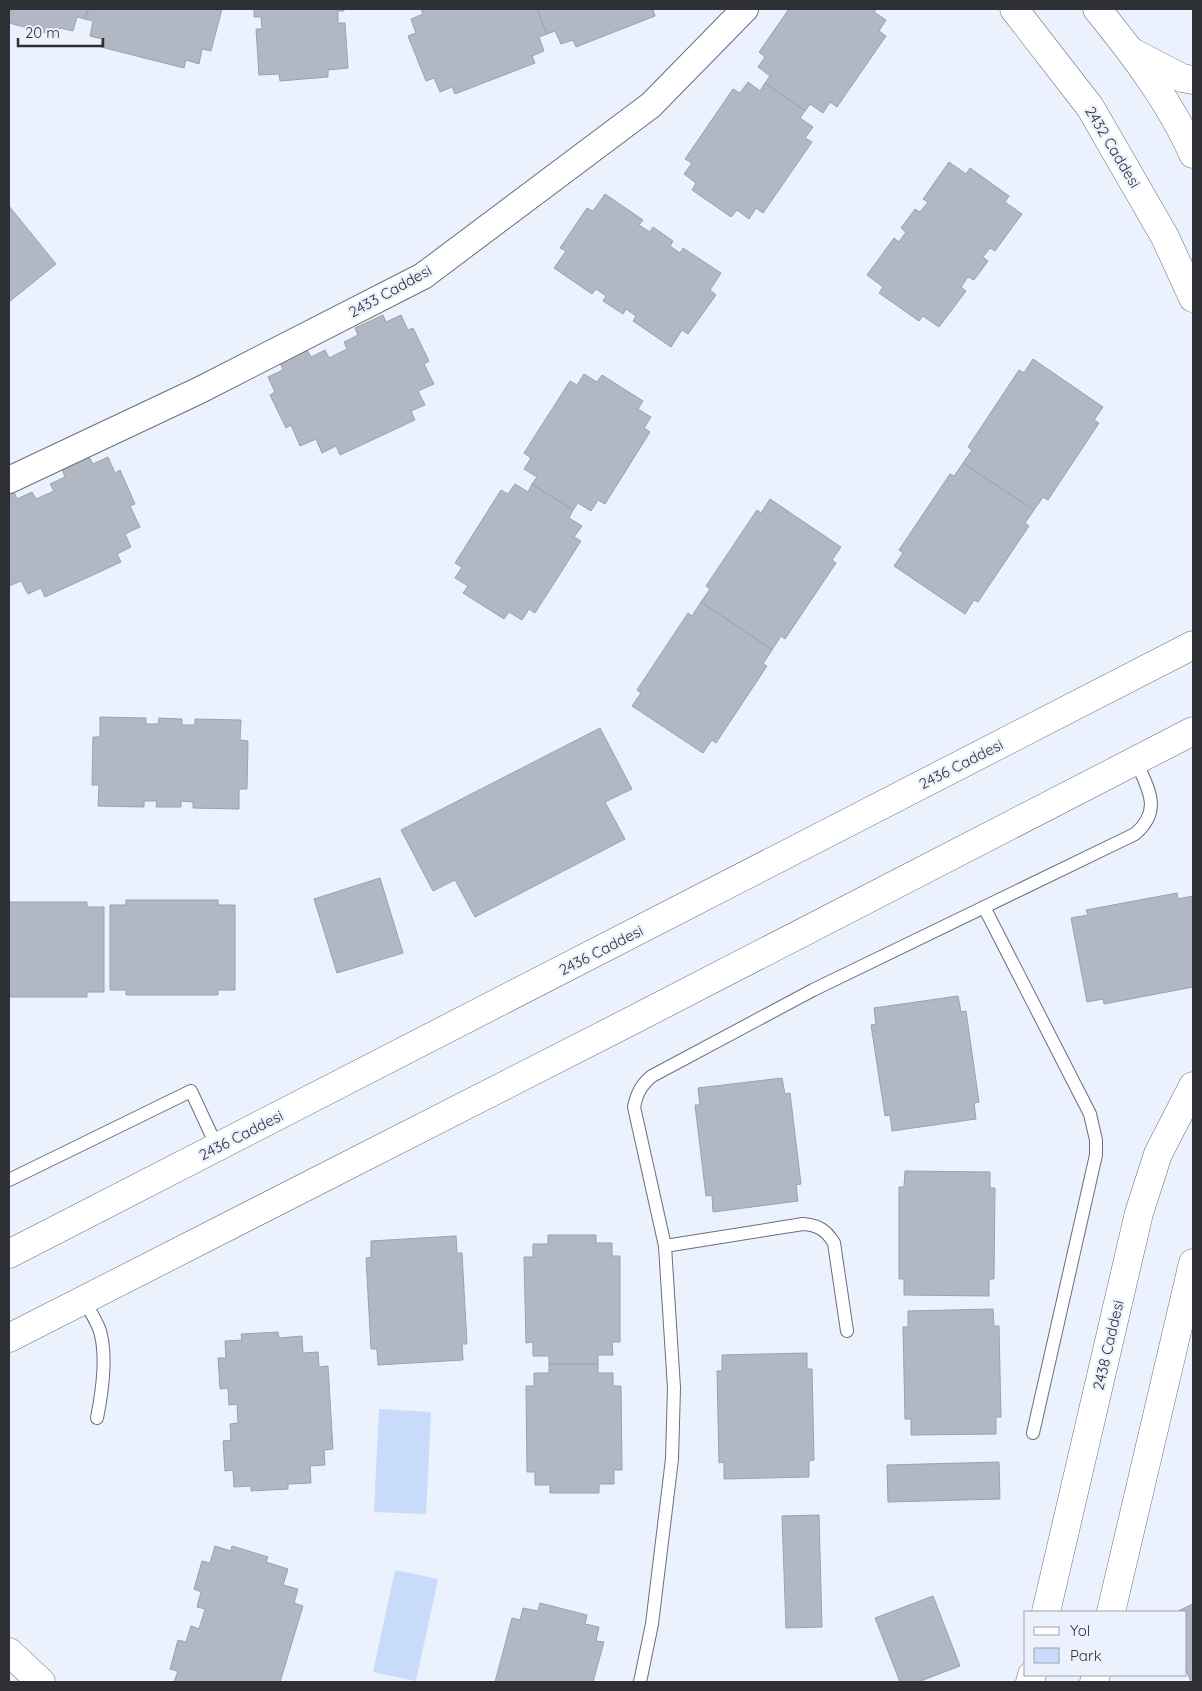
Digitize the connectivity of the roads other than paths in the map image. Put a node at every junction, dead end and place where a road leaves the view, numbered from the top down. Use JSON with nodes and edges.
{"nodes":[{"id":1,"x":745,"y":9,"type":"edge"},
{"id":2,"x":1014,"y":9,"type":"edge"},
{"id":3,"x":1096,"y":9,"type":"edge"},
{"id":4,"x":1131,"y":51,"type":"junction"},
{"id":5,"x":1193,"y":80,"type":"edge"},
{"id":6,"x":1193,"y":154,"type":"edge"},
{"id":7,"x":1193,"y":298,"type":"edge"},
{"id":8,"x":9,"y":480,"type":"edge"},
{"id":9,"x":1193,"y":645,"type":"edge"},
{"id":10,"x":1193,"y":731,"type":"edge"},
{"id":11,"x":1136,"y":761,"type":"junction"},
{"id":12,"x":984,"y":907,"type":"junction"},
{"id":13,"x":1193,"y":1086,"type":"edge"},
{"id":14,"x":217,"y":1147,"type":"junction"},
{"id":15,"x":9,"y":1180,"type":"edge"},
{"id":16,"x":665,"y":1246,"type":"junction"},
{"id":17,"x":9,"y":1254,"type":"edge"},
{"id":18,"x":1193,"y":1263,"type":"edge"},
{"id":19,"x":84,"y":1300,"type":"junction"},
{"id":20,"x":847,"y":1331,"type":"dead end"},
{"id":21,"x":9,"y":1338,"type":"edge"},
{"id":22,"x":97,"y":1418,"type":"dead end"},
{"id":23,"x":1033,"y":1433,"type":"dead end"},
{"id":24,"x":1046,"y":1611,"type":"edge"},
{"id":25,"x":1111,"y":1611,"type":"edge"},
{"id":26,"x":9,"y":1652,"type":"edge"},
{"id":27,"x":40,"y":1682,"type":"edge"},
{"id":28,"x":640,"y":1682,"type":"edge"}],
"edges":[{"from":1,"to":8,"type":"street","name":"2433 Caddesi"},
{"from":2,"to":7,"type":"street","name":"2432 Caddesi"},
{"from":3,"to":4,"type":"street"},
{"from":4,"to":5,"type":"street"},
{"from":4,"to":6,"type":"street"},
{"from":9,"to":14,"type":"street","name":"2436 Caddesi"},
{"from":10,"to":11,"type":"street"},
{"from":11,"to":12,"type":"lane"},
{"from":11,"to":19,"type":"street"},
{"from":12,"to":16,"type":"lane"},
{"from":12,"to":23,"type":"lane"},
{"from":13,"to":24,"type":"street","name":"2438 Caddesi"},
{"from":14,"to":15,"type":"lane"},
{"from":14,"to":17,"type":"street","name":"2436 Caddesi"},
{"from":16,"to":20,"type":"lane"},
{"from":16,"to":28,"type":"lane"},
{"from":18,"to":25,"type":"street"},
{"from":19,"to":21,"type":"street"},
{"from":19,"to":22,"type":"lane"},
{"from":26,"to":27,"type":"street"}]}
